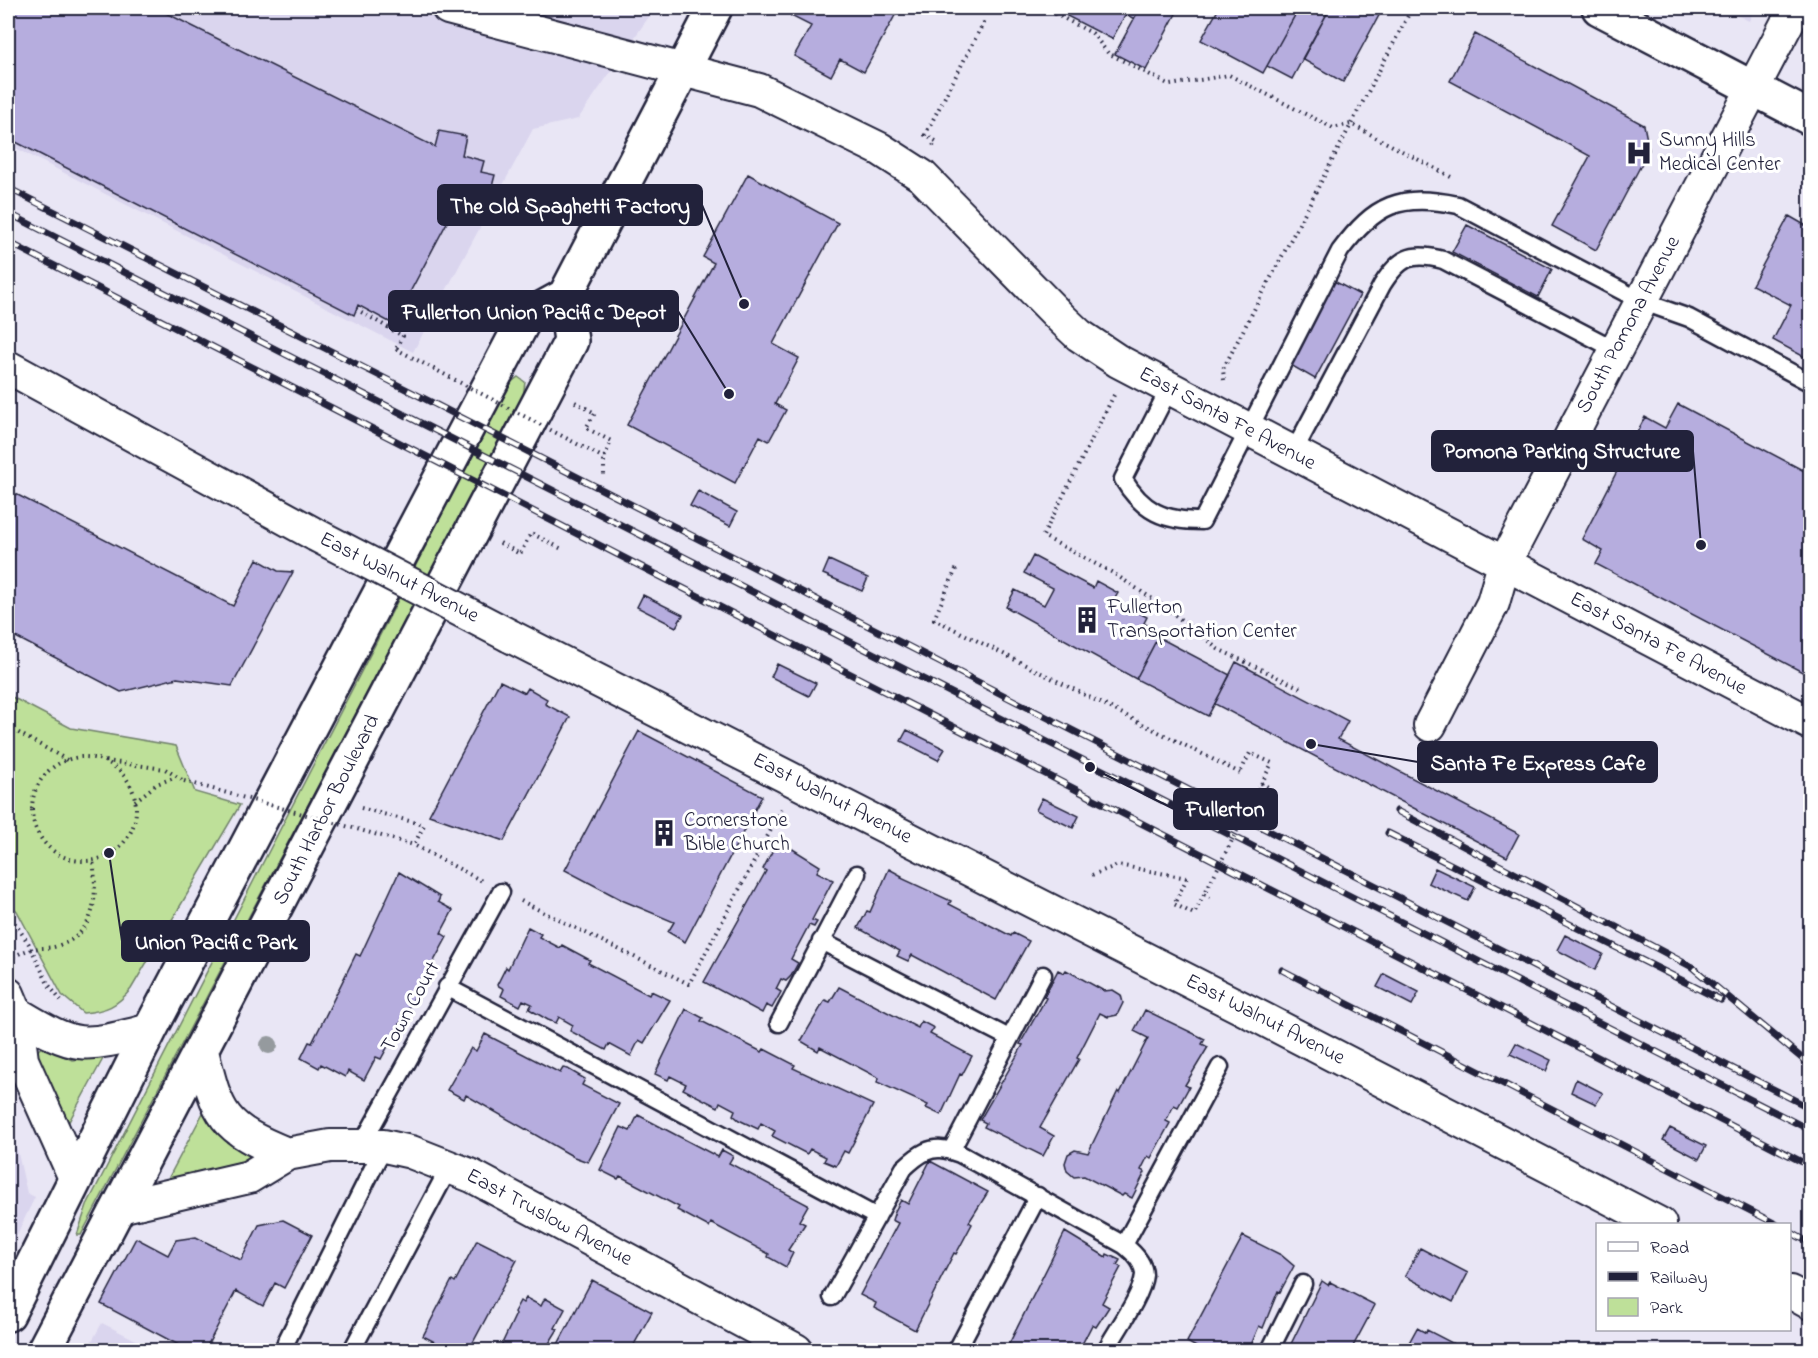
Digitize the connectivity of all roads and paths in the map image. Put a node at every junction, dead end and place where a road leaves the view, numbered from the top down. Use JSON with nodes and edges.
{"nodes":[{"id":1,"x":448,"y":8,"type":"edge"},
{"id":2,"x":715,"y":8,"type":"edge"},
{"id":3,"x":1044,"y":8,"type":"edge"},
{"id":4,"x":1412,"y":8,"type":"edge"},
{"id":5,"x":1599,"y":8,"type":"edge"},
{"id":6,"x":1795,"y":8,"type":"edge"},
{"id":7,"x":984,"y":22,"type":"dead end"},
{"id":8,"x":682,"y":70,"type":"junction"},
{"id":9,"x":1753,"y":88,"type":"junction"},
{"id":10,"x":1810,"y":118,"type":"edge"},
{"id":11,"x":1351,"y":124,"type":"junction"},
{"id":12,"x":931,"y":152,"type":"dead end"},
{"id":13,"x":1455,"y":179,"type":"dead end"},
{"id":14,"x":565,"y":296,"type":"junction"},
{"id":15,"x":1641,"y":301,"type":"junction"},
{"id":16,"x":356,"y":309,"type":"dead end"},
{"id":17,"x":1616,"y":350,"type":"junction"},
{"id":18,"x":8,"y":367,"type":"edge"},
{"id":19,"x":1807,"y":381,"type":"dead end"},
{"id":20,"x":1225,"y":386,"type":"dead end"},
{"id":21,"x":1118,"y":387,"type":"dead end"},
{"id":22,"x":1169,"y":389,"type":"junction"},
{"id":23,"x":567,"y":397,"type":"dead end"},
{"id":24,"x":1248,"y":429,"type":"junction"},
{"id":25,"x":1293,"y":453,"type":"junction"},
{"id":26,"x":604,"y":458,"type":"junction"},
{"id":27,"x":604,"y":478,"type":"dead end"},
{"id":28,"x":491,"y":539,"type":"dead end"},
{"id":29,"x":564,"y":550,"type":"dead end"},
{"id":30,"x":1504,"y":564,"type":"junction"},
{"id":31,"x":956,"y":569,"type":"dead end"},
{"id":32,"x":1303,"y":689,"type":"dead end"},
{"id":33,"x":1810,"y":723,"type":"edge"},
{"id":34,"x":1430,"y":725,"type":"dead end"},
{"id":35,"x":8,"y":727,"type":"edge"},
{"id":36,"x":67,"y":760,"type":"junction"},
{"id":37,"x":105,"y":761,"type":"junction"},
{"id":38,"x":177,"y":777,"type":"junction"},
{"id":39,"x":796,"y":781,"type":"junction"},
{"id":40,"x":1261,"y":783,"type":"junction"},
{"id":41,"x":1268,"y":787,"type":"dead end"},
{"id":42,"x":135,"y":801,"type":"junction"},
{"id":43,"x":357,"y":807,"type":"dead end"},
{"id":44,"x":414,"y":845,"type":"junction"},
{"id":45,"x":93,"y":859,"type":"junction"},
{"id":46,"x":857,"y":874,"type":"dead end"},
{"id":47,"x":1092,"y":875,"type":"dead end"},
{"id":48,"x":501,"y":892,"type":"junction"},
{"id":49,"x":1204,"y":894,"type":"junction"},
{"id":50,"x":1210,"y":897,"type":"dead end"},
{"id":51,"x":8,"y":913,"type":"edge"},
{"id":52,"x":821,"y":941,"type":"junction"},
{"id":53,"x":32,"y":949,"type":"junction"},
{"id":54,"x":8,"y":959,"type":"edge"},
{"id":55,"x":1043,"y":975,"type":"dead end"},
{"id":56,"x":447,"y":987,"type":"junction"},
{"id":57,"x":12,"y":1004,"type":"edge"},
{"id":58,"x":63,"y":1004,"type":"dead end"},
{"id":59,"x":779,"y":1023,"type":"dead end"},
{"id":60,"x":150,"y":1030,"type":"junction"},
{"id":61,"x":1009,"y":1038,"type":"junction"},
{"id":62,"x":202,"y":1051,"type":"junction"},
{"id":63,"x":1220,"y":1067,"type":"dead end"},
{"id":64,"x":373,"y":1145,"type":"junction"},
{"id":65,"x":951,"y":1151,"type":"junction"},
{"id":66,"x":287,"y":1154,"type":"junction"},
{"id":67,"x":450,"y":1166,"type":"junction"},
{"id":68,"x":75,"y":1178,"type":"junction"},
{"id":69,"x":1038,"y":1196,"type":"junction"},
{"id":70,"x":120,"y":1207,"type":"junction"},
{"id":71,"x":877,"y":1217,"type":"junction"},
{"id":72,"x":1658,"y":1223,"type":"edge"},
{"id":73,"x":1124,"y":1245,"type":"junction"},
{"id":74,"x":1303,"y":1284,"type":"dead end"},
{"id":75,"x":1791,"y":1293,"type":"edge"},
{"id":76,"x":832,"y":1297,"type":"dead end"},
{"id":77,"x":1810,"y":1303,"type":"edge"},
{"id":78,"x":8,"y":1314,"type":"edge"},
{"id":79,"x":1110,"y":1349,"type":"edge"},
{"id":80,"x":44,"y":1350,"type":"edge"},
{"id":81,"x":285,"y":1350,"type":"edge"},
{"id":82,"x":352,"y":1350,"type":"edge"},
{"id":83,"x":796,"y":1350,"type":"edge"},
{"id":84,"x":957,"y":1350,"type":"edge"},
{"id":85,"x":1270,"y":1350,"type":"edge"}],
"edges":[{"from":1,"to":8,"type":"street","name":"East Santa Fe Avenue"},
{"from":2,"to":8,"type":"main road"},
{"from":3,"to":11,"type":"path"},
{"from":4,"to":11,"type":"path"},
{"from":5,"to":9,"type":"main road"},
{"from":6,"to":9,"type":"street","name":"South Pomona Avenue"},
{"from":7,"to":12,"type":"path"},
{"from":8,"to":14,"type":"main road"},
{"from":8,"to":22,"type":"street","name":"East Santa Fe Avenue"},
{"from":9,"to":10,"type":"main road"},
{"from":9,"to":15,"type":"street","name":"South Pomona Avenue"},
{"from":11,"to":13,"type":"path"},
{"from":11,"to":20,"type":"path"},
{"from":14,"to":60,"type":"main road"},
{"from":14,"to":62,"type":"main road","name":"South Harbor Boulevard"},
{"from":15,"to":17,"type":"street","name":"South Pomona Avenue"},
{"from":15,"to":19,"type":"lane"},
{"from":15,"to":24,"type":"lane"},
{"from":16,"to":26,"type":"path","bridge":true},
{"from":17,"to":25,"type":"lane"},
{"from":17,"to":30,"type":"street","name":"South Pomona Avenue"},
{"from":18,"to":39,"type":"street","name":"East Walnut Avenue","bridge":true},
{"from":21,"to":32,"type":"path"},
{"from":22,"to":24,"type":"street","name":"East Santa Fe Avenue"},
{"from":22,"to":24,"type":"lane"},
{"from":23,"to":26,"type":"path"},
{"from":24,"to":25,"type":"street","name":"East Santa Fe Avenue"},
{"from":25,"to":30,"type":"street","name":"East Santa Fe Avenue"},
{"from":26,"to":27,"type":"path"},
{"from":28,"to":29,"type":"path"},
{"from":30,"to":33,"type":"street","name":"East Santa Fe Avenue"},
{"from":30,"to":34,"type":"street","name":"South Pomona Avenue"},
{"from":31,"to":40,"type":"path","bridge":true},
{"from":35,"to":36,"type":"path"},
{"from":36,"to":37,"type":"path"},
{"from":36,"to":45,"type":"path"},
{"from":37,"to":38,"type":"path"},
{"from":37,"to":42,"type":"path"},
{"from":38,"to":42,"type":"path"},
{"from":38,"to":44,"type":"path","bridge":true},
{"from":39,"to":48,"type":"path"},
{"from":39,"to":72,"type":"street","name":"East Walnut Avenue"},
{"from":40,"to":41,"type":"path"},
{"from":40,"to":49,"type":"path","bridge":true},
{"from":42,"to":45,"type":"path"},
{"from":43,"to":44,"type":"path"},
{"from":44,"to":48,"type":"path"},
{"from":45,"to":53,"type":"path"},
{"from":46,"to":52,"type":"lane"},
{"from":47,"to":49,"type":"path","bridge":true},
{"from":48,"to":56,"type":"lane","name":"Town Court"},
{"from":49,"to":50,"type":"path"},
{"from":51,"to":53,"type":"path"},
{"from":52,"to":59,"type":"lane"},
{"from":52,"to":61,"type":"lane"},
{"from":53,"to":54,"type":"path"},
{"from":53,"to":58,"type":"path"},
{"from":55,"to":61,"type":"lane"},
{"from":56,"to":64,"type":"lane","name":"Town Court"},
{"from":56,"to":71,"type":"lane"},
{"from":57,"to":60,"type":"street"},
{"from":57,"to":68,"type":"street"},
{"from":60,"to":68,"type":"main road"},
{"from":61,"to":65,"type":"lane"},
{"from":62,"to":66,"type":"street"},
{"from":62,"to":70,"type":"main road","name":"South Harbor Boulevard"},
{"from":63,"to":73,"type":"lane"},
{"from":64,"to":66,"type":"street","name":"East Truslow Avenue"},
{"from":64,"to":67,"type":"street","name":"East Truslow Avenue"},
{"from":64,"to":81,"type":"lane","name":"Town Court"},
{"from":65,"to":69,"type":"lane"},
{"from":65,"to":71,"type":"lane"},
{"from":66,"to":70,"type":"street","name":"East Truslow Avenue"},
{"from":67,"to":82,"type":"lane"},
{"from":67,"to":83,"type":"street","name":"East Truslow Avenue"},
{"from":68,"to":78,"type":"main road"},
{"from":69,"to":73,"type":"lane"},
{"from":69,"to":84,"type":"lane"},
{"from":70,"to":80,"type":"main road","name":"South Harbor Boulevard"},
{"from":71,"to":76,"type":"lane"},
{"from":73,"to":79,"type":"lane"},
{"from":74,"to":85,"type":"lane"},
{"from":75,"to":77,"type":"street"}]}
